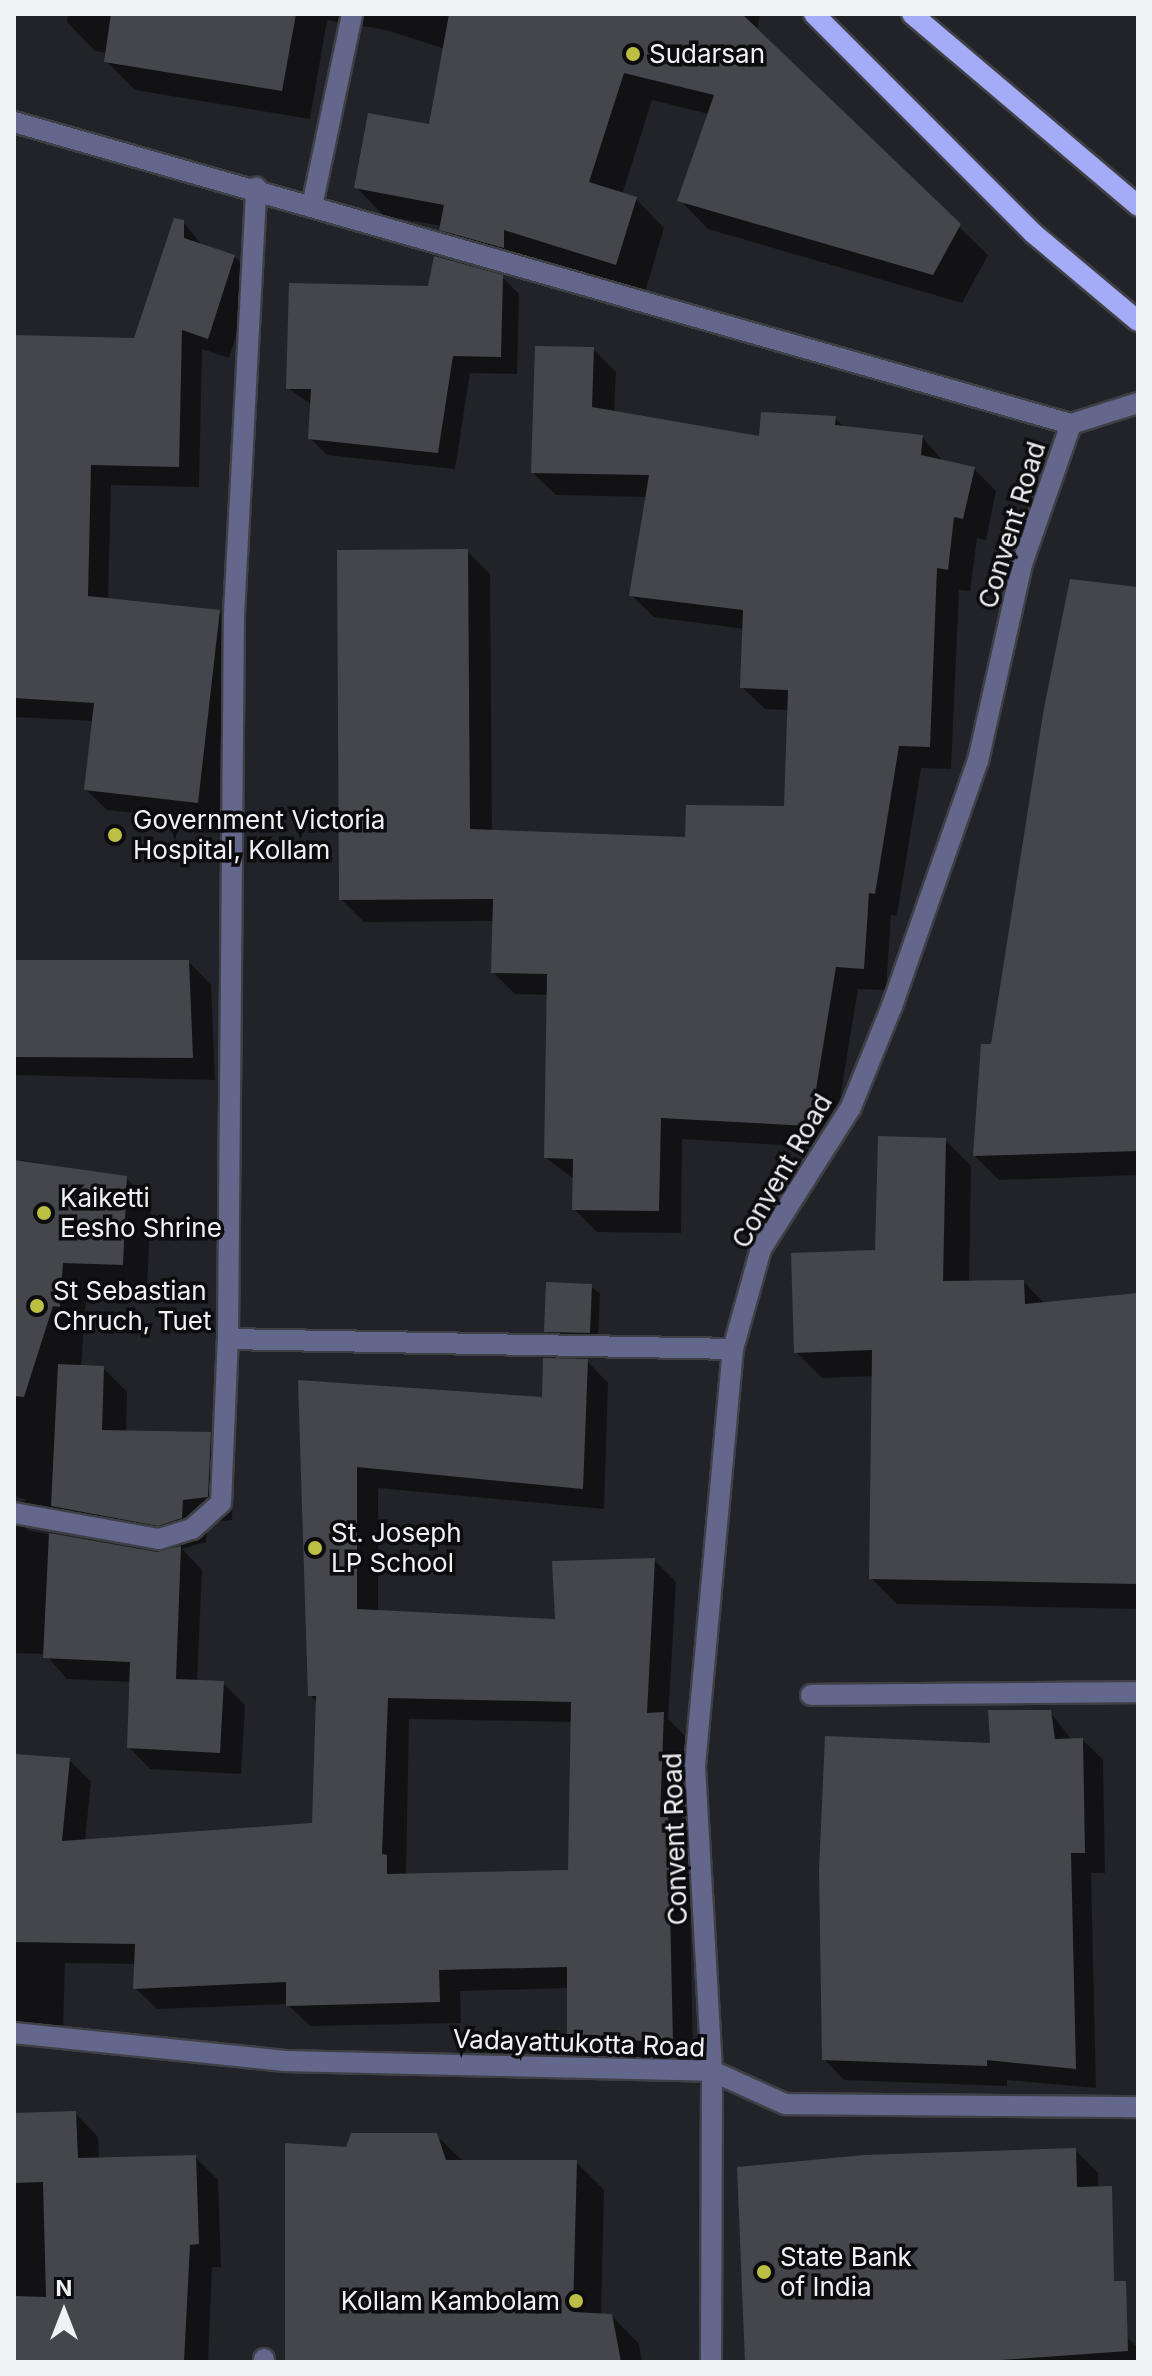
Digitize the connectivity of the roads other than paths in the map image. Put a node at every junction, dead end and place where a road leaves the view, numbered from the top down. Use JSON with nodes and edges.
{"nodes":[{"id":1,"x":352,"y":14,"type":"edge"},
{"id":2,"x":814,"y":14,"type":"edge"},
{"id":3,"x":912,"y":14,"type":"edge"},
{"id":4,"x":14,"y":122,"type":"edge"},
{"id":5,"x":256,"y":188,"type":"junction"},
{"id":6,"x":312,"y":206,"type":"junction"},
{"id":7,"x":1138,"y":206,"type":"edge"},
{"id":8,"x":1138,"y":321,"type":"edge"},
{"id":9,"x":1138,"y":403,"type":"edge"},
{"id":10,"x":1071,"y":424,"type":"junction"},
{"id":11,"x":228,"y":1339,"type":"junction"},
{"id":12,"x":733,"y":1349,"type":"junction"},
{"id":13,"x":14,"y":1513,"type":"edge"},
{"id":14,"x":1138,"y":1692,"type":"edge"},
{"id":15,"x":811,"y":1695,"type":"dead end"},
{"id":16,"x":14,"y":2033,"type":"edge"},
{"id":17,"x":712,"y":2071,"type":"junction"},
{"id":18,"x":1138,"y":2107,"type":"edge"},
{"id":19,"x":711,"y":2362,"type":"edge"}],
"edges":[{"from":1,"to":6,"type":"street"},
{"from":2,"to":8,"type":"main road"},
{"from":3,"to":7,"type":"main road"},
{"from":4,"to":5,"type":"street"},
{"from":5,"to":6,"type":"street"},
{"from":5,"to":11,"type":"street"},
{"from":6,"to":10,"type":"street"},
{"from":9,"to":10,"type":"street"},
{"from":10,"to":12,"type":"street","name":"Convent Road"},
{"from":11,"to":12,"type":"street"},
{"from":11,"to":13,"type":"street"},
{"from":12,"to":17,"type":"street","name":"Convent Road"},
{"from":14,"to":15,"type":"street"},
{"from":16,"to":17,"type":"street","name":"Vadayattukotta Road"},
{"from":17,"to":18,"type":"street","name":"Vadayattukotta Road"},
{"from":17,"to":19,"type":"street","name":"Convent Road"}]}
